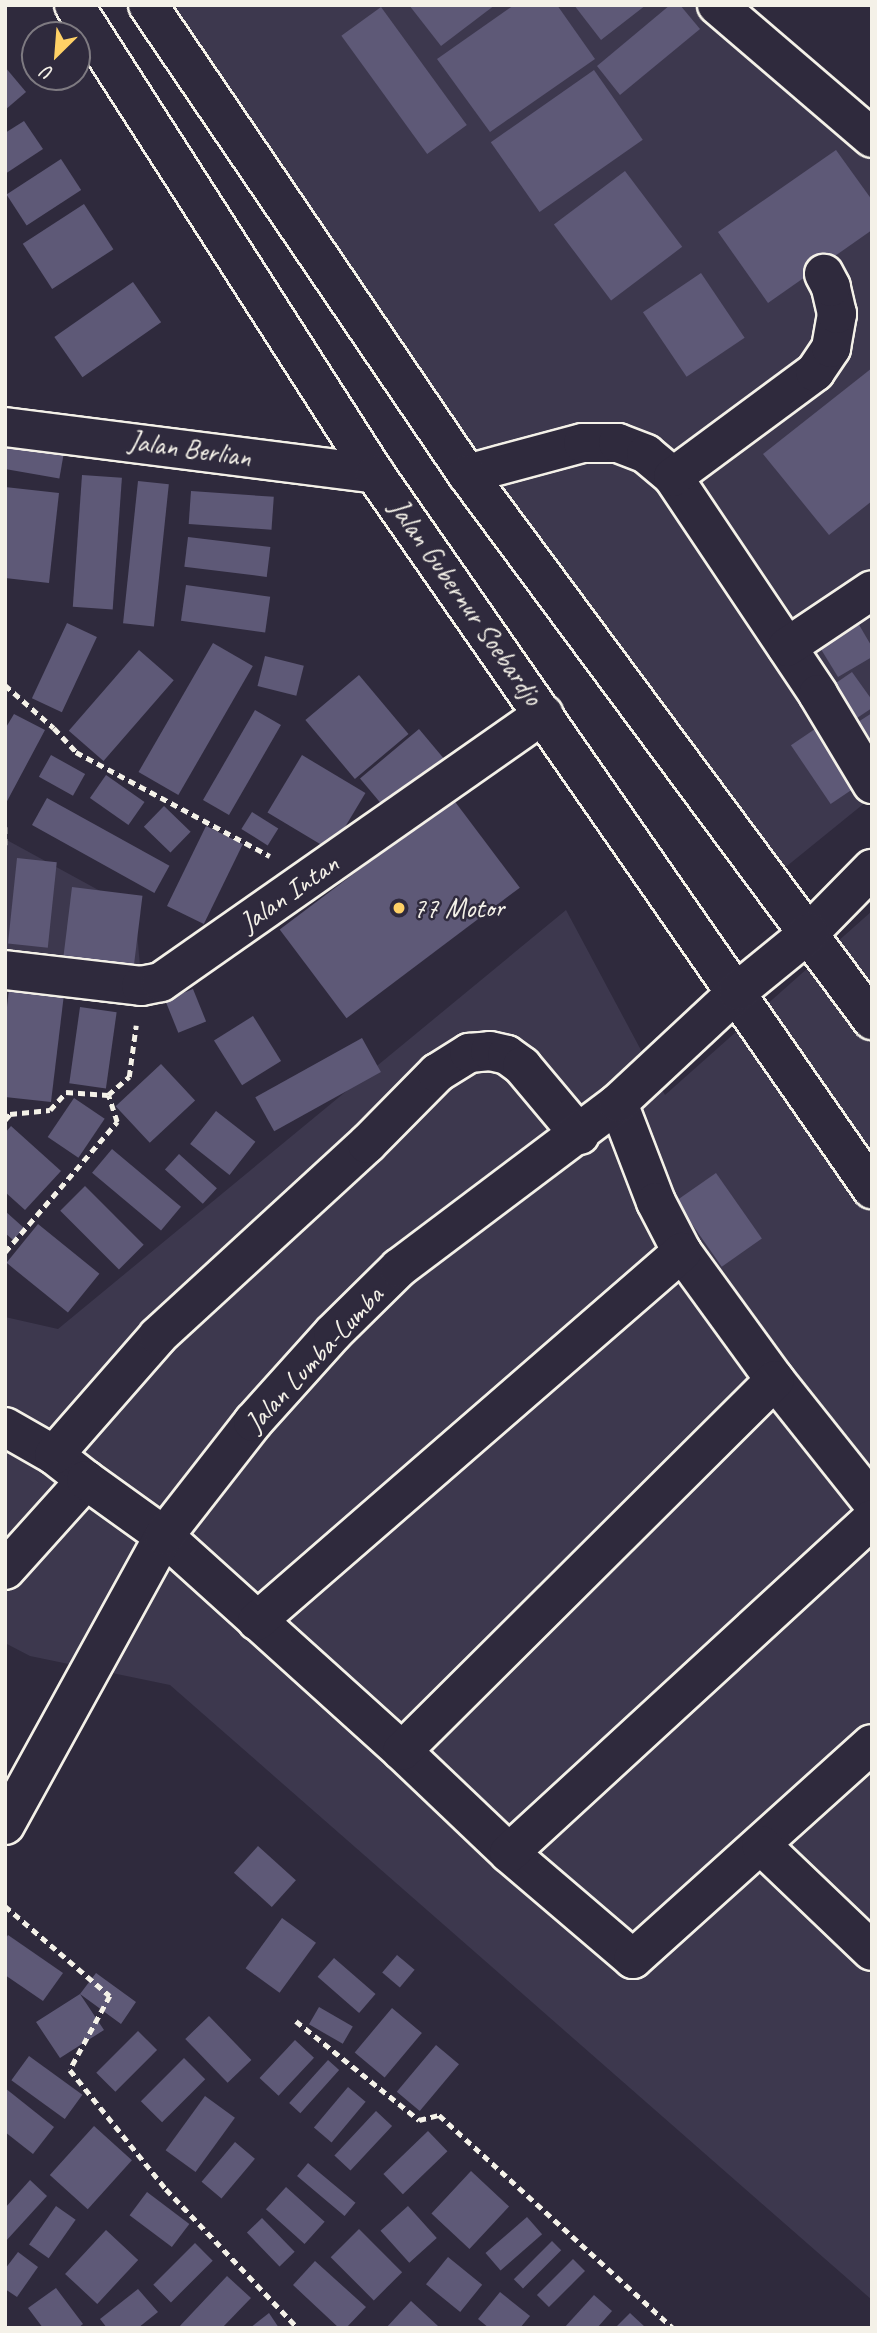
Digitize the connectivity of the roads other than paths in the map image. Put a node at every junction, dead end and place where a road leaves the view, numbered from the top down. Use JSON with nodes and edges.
{"nodes":[{"id":1,"x":74,"y":5,"type":"edge"},
{"id":2,"x":148,"y":5,"type":"edge"},
{"id":3,"x":717,"y":5,"type":"edge"},
{"id":4,"x":872,"y":138,"type":"edge"},
{"id":5,"x":824,"y":274,"type":"dead end"},
{"id":6,"x":5,"y":427,"type":"edge"},
{"id":7,"x":375,"y":474,"type":"junction"},
{"id":8,"x":467,"y":474,"type":"junction"},
{"id":9,"x":673,"y":477,"type":"junction"},
{"id":10,"x":872,"y":590,"type":"edge"},
{"id":11,"x":787,"y":647,"type":"junction"},
{"id":12,"x":544,"y":714,"type":"junction"},
{"id":13,"x":872,"y":784,"type":"edge"},
{"id":14,"x":872,"y":869,"type":"edge"},
{"id":15,"x":809,"y":933,"type":"junction"},
{"id":16,"x":5,"y":970,"type":"edge"},
{"id":17,"x":738,"y":991,"type":"junction"},
{"id":18,"x":872,"y":1020,"type":"edge"},
{"id":19,"x":618,"y":1103,"type":"junction"},
{"id":20,"x":580,"y":1135,"type":"junction"},
{"id":21,"x":872,"y":1189,"type":"edge"},
{"id":22,"x":682,"y":1252,"type":"junction"},
{"id":23,"x":775,"y":1380,"type":"junction"},
{"id":24,"x":5,"y":1427,"type":"edge"},
{"id":25,"x":54,"y":1455,"type":"junction"},
{"id":26,"x":86,"y":1480,"type":"junction"},
{"id":27,"x":872,"y":1502,"type":"edge"},
{"id":28,"x":872,"y":1519,"type":"edge"},
{"id":29,"x":164,"y":1536,"type":"junction"},
{"id":30,"x":5,"y":1570,"type":"edge"},
{"id":31,"x":257,"y":1621,"type":"junction"},
{"id":32,"x":872,"y":1744,"type":"edge"},
{"id":33,"x":402,"y":1751,"type":"junction"},
{"id":34,"x":8,"y":1814,"type":"edge"},
{"id":35,"x":761,"y":1845,"type":"junction"},
{"id":36,"x":509,"y":1853,"type":"junction"},
{"id":37,"x":872,"y":1951,"type":"edge"}],
"edges":[{"from":1,"to":7,"type":"main road","name":"Jalan Gubernur Soebardjo"},
{"from":2,"to":8,"type":"main road"},
{"from":3,"to":4,"type":"main road"},
{"from":5,"to":9,"type":"main road"},
{"from":6,"to":7,"type":"main road","name":"Jalan Berlian"},
{"from":7,"to":12,"type":"main road","name":"Jalan Gubernur Soebardjo"},
{"from":8,"to":9,"type":"main road"},
{"from":8,"to":15,"type":"main road"},
{"from":9,"to":11,"type":"main road"},
{"from":10,"to":11,"type":"main road"},
{"from":11,"to":13,"type":"main road"},
{"from":12,"to":16,"type":"main road","name":"Jalan Intan"},
{"from":12,"to":17,"type":"main road","name":"Jalan Gubernur Soebardjo"},
{"from":14,"to":15,"type":"main road","name":"Jalan Lumba-Lumba"},
{"from":15,"to":17,"type":"main road","name":"Jalan Lumba-Lumba"},
{"from":15,"to":18,"type":"main road"},
{"from":17,"to":19,"type":"main road","name":"Jalan Lumba-Lumba"},
{"from":17,"to":21,"type":"main road","name":"Jalan Gubernur Soebardjo"},
{"from":19,"to":20,"type":"main road","name":"Jalan Lumba-Lumba"},
{"from":19,"to":22,"type":"main road"},
{"from":20,"to":25,"type":"main road"},
{"from":20,"to":29,"type":"main road","name":"Jalan Lumba-Lumba"},
{"from":22,"to":23,"type":"main road"},
{"from":22,"to":31,"type":"main road"},
{"from":23,"to":27,"type":"main road"},
{"from":23,"to":33,"type":"main road"},
{"from":24,"to":25,"type":"main road"},
{"from":25,"to":26,"type":"main road"},
{"from":26,"to":29,"type":"main road"},
{"from":26,"to":30,"type":"main road"},
{"from":28,"to":36,"type":"main road"},
{"from":29,"to":31,"type":"main road"},
{"from":29,"to":34,"type":"main road","name":"Jalan Lumba-Lumba"},
{"from":31,"to":33,"type":"main road"},
{"from":32,"to":35,"type":"main road"},
{"from":33,"to":36,"type":"main road"},
{"from":35,"to":36,"type":"main road"},
{"from":35,"to":37,"type":"main road"}]}
